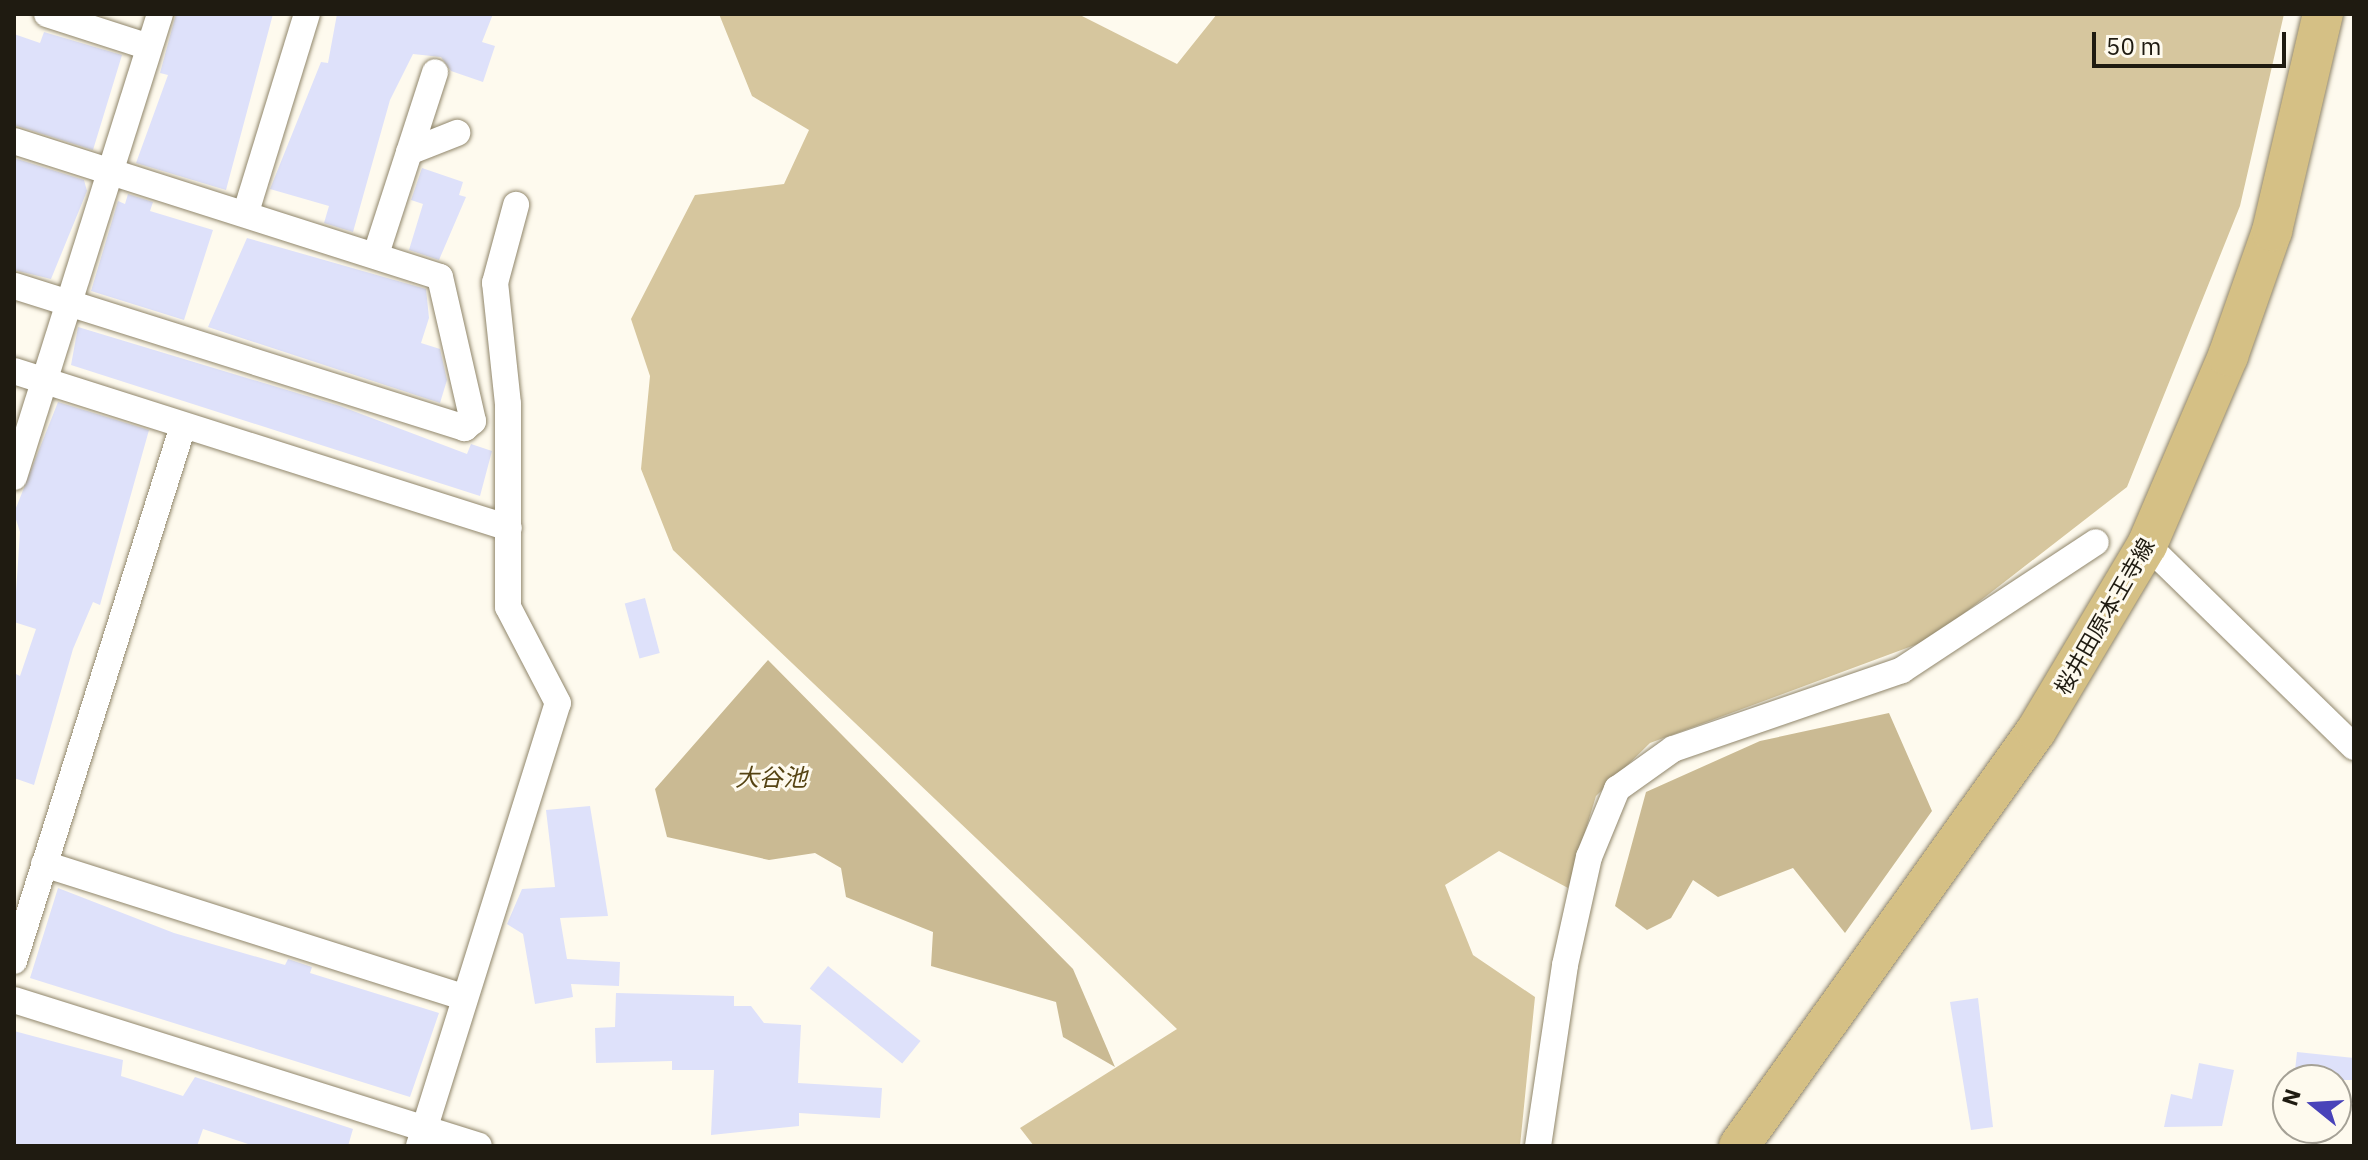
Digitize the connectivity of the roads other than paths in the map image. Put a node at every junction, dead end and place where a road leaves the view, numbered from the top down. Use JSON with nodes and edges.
{"nodes":[{"id":1,"x":47,"y":14,"type":"edge"},
{"id":2,"x":160,"y":14,"type":"edge"},
{"id":3,"x":307,"y":14,"type":"edge"},
{"id":4,"x":2323,"y":14,"type":"edge"},
{"id":5,"x":149,"y":47,"type":"junction"},
{"id":6,"x":435,"y":72,"type":"dead end"},
{"id":7,"x":457,"y":133,"type":"dead end"},
{"id":8,"x":14,"y":141,"type":"edge"},
{"id":9,"x":409,"y":152,"type":"junction"},
{"id":10,"x":111,"y":171,"type":"junction"},
{"id":11,"x":516,"y":205,"type":"dead end"},
{"id":12,"x":246,"y":212,"type":"junction"},
{"id":13,"x":376,"y":254,"type":"junction"},
{"id":14,"x":14,"y":286,"type":"edge"},
{"id":15,"x":69,"y":304,"type":"junction"},
{"id":16,"x":14,"y":371,"type":"edge"},
{"id":17,"x":45,"y":381,"type":"junction"},
{"id":18,"x":183,"y":426,"type":"junction"},
{"id":19,"x":14,"y":477,"type":"edge"},
{"id":20,"x":509,"y":528,"type":"junction"},
{"id":21,"x":2096,"y":542,"type":"dead end"},
{"id":22,"x":2147,"y":545,"type":"junction"},
{"id":23,"x":2354,"y":747,"type":"edge"},
{"id":24,"x":44,"y":864,"type":"junction"},
{"id":25,"x":14,"y":961,"type":"edge"},
{"id":26,"x":463,"y":997,"type":"junction"},
{"id":27,"x":14,"y":1000,"type":"edge"},
{"id":28,"x":421,"y":1137,"type":"edge"},
{"id":29,"x":479,"y":1146,"type":"edge"},
{"id":30,"x":1538,"y":1146,"type":"edge"},
{"id":31,"x":1739,"y":1146,"type":"edge"}],
"edges":[{"from":1,"to":5,"type":"street"},
{"from":2,"to":5,"type":"street"},
{"from":3,"to":12,"type":"street"},
{"from":4,"to":22,"type":"main road","name":"桜井田原本王寺線"},
{"from":5,"to":10,"type":"street"},
{"from":6,"to":9,"type":"street"},
{"from":7,"to":9,"type":"street"},
{"from":8,"to":10,"type":"street"},
{"from":9,"to":13,"type":"street"},
{"from":10,"to":12,"type":"street"},
{"from":10,"to":15,"type":"street"},
{"from":11,"to":20,"type":"street"},
{"from":12,"to":13,"type":"street"},
{"from":13,"to":15,"type":"street"},
{"from":14,"to":15,"type":"street"},
{"from":15,"to":17,"type":"street"},
{"from":16,"to":17,"type":"street"},
{"from":17,"to":18,"type":"street"},
{"from":17,"to":19,"type":"street"},
{"from":18,"to":20,"type":"street"},
{"from":18,"to":24,"type":"street"},
{"from":20,"to":26,"type":"street"},
{"from":21,"to":30,"type":"street"},
{"from":22,"to":23,"type":"street"},
{"from":22,"to":31,"type":"main road","name":"桜井田原本王寺線"},
{"from":24,"to":25,"type":"street"},
{"from":24,"to":26,"type":"street"},
{"from":26,"to":28,"type":"street"},
{"from":27,"to":28,"type":"street"},
{"from":28,"to":29,"type":"street"}]}
